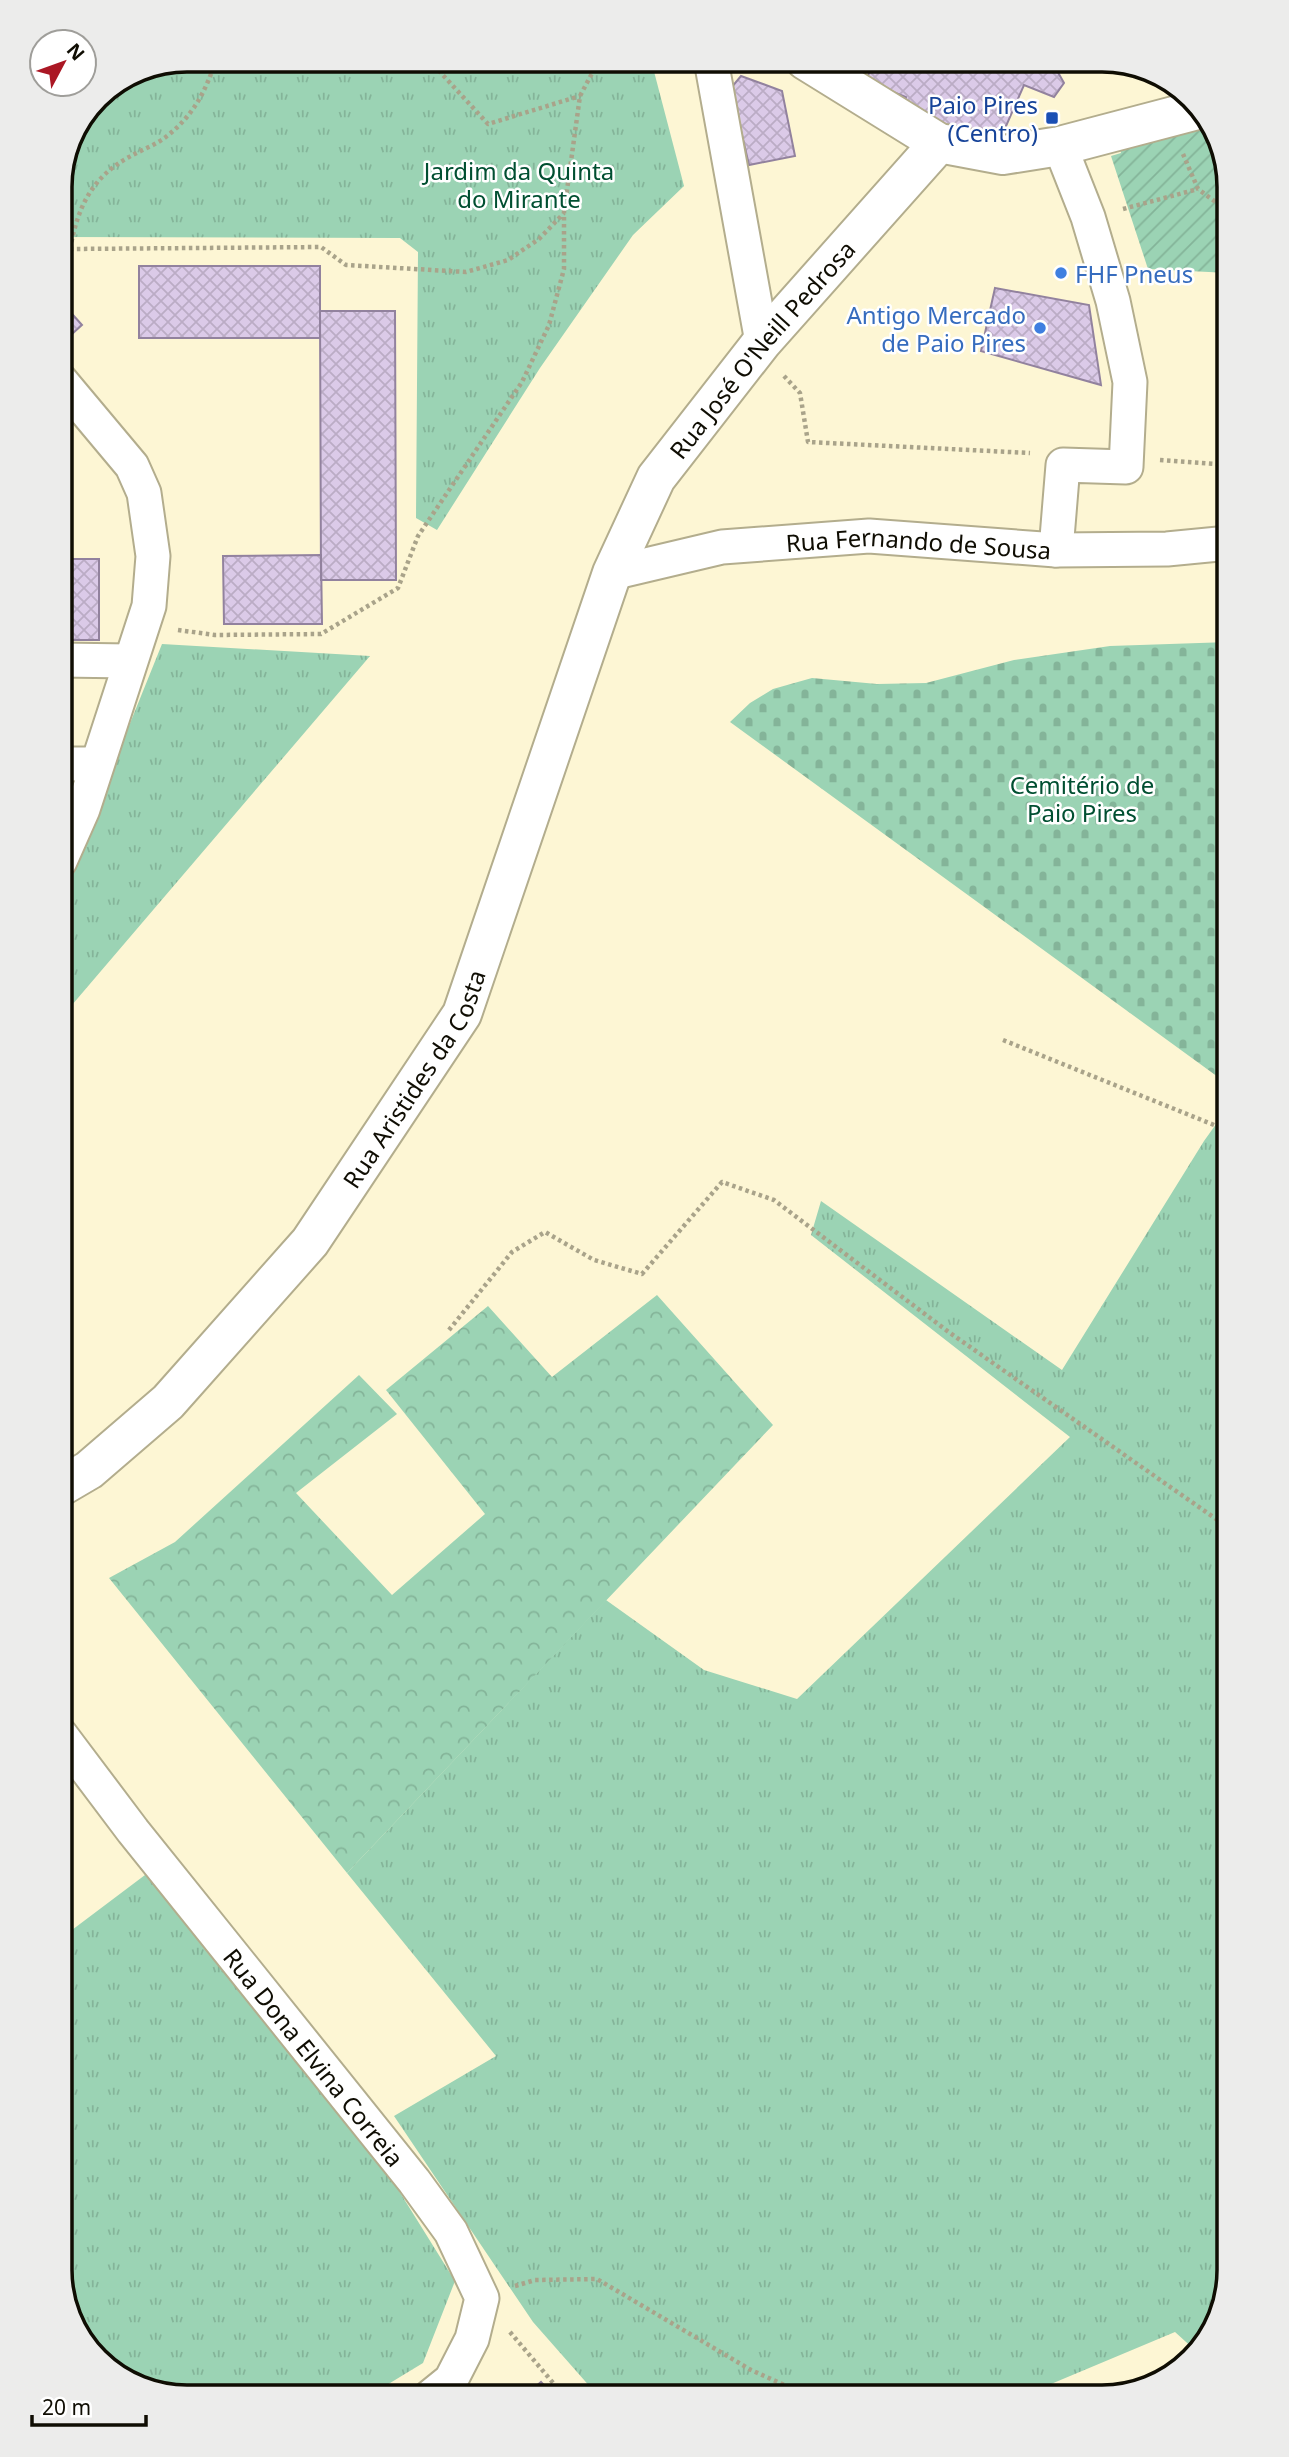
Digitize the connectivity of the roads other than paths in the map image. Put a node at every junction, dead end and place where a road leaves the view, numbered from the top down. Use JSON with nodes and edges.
{"nodes":[{"id":1,"x":712,"y":72,"type":"edge"},
{"id":2,"x":824,"y":72,"type":"edge"},
{"id":3,"x":1189,"y":112,"type":"edge"},
{"id":4,"x":939,"y":143,"type":"junction"},
{"id":5,"x":1060,"y":146,"type":"junction"},
{"id":6,"x":762,"y":342,"type":"junction"},
{"id":7,"x":72,"y":394,"type":"edge"},
{"id":8,"x":1217,"y":544,"type":"edge"},
{"id":9,"x":1056,"y":550,"type":"junction"},
{"id":10,"x":612,"y":573,"type":"junction"},
{"id":11,"x":72,"y":660,"type":"edge"},
{"id":12,"x":130,"y":661,"type":"junction"},
{"id":13,"x":72,"y":764,"type":"edge"},
{"id":14,"x":95,"y":764,"type":"junction"},
{"id":15,"x":72,"y":834,"type":"edge"},
{"id":16,"x":72,"y":1480,"type":"edge"},
{"id":17,"x":72,"y":1750,"type":"edge"},
{"id":18,"x":445,"y":2385,"type":"edge"}],
"edges":[{"from":1,"to":6,"type":"street"},
{"from":2,"to":4,"type":"street"},
{"from":3,"to":5,"type":"street"},
{"from":4,"to":5,"type":"street"},
{"from":4,"to":6,"type":"street","name":"Rua José O'Neill Pedrosa"},
{"from":5,"to":9,"type":"street"},
{"from":6,"to":10,"type":"street","name":"Rua José O'Neill Pedrosa"},
{"from":7,"to":12,"type":"street"},
{"from":8,"to":9,"type":"street","name":"Rua Fernando de Sousa"},
{"from":9,"to":10,"type":"street","name":"Rua Fernando de Sousa"},
{"from":10,"to":16,"type":"street","name":"Rua Aristides da Costa"},
{"from":11,"to":12,"type":"street"},
{"from":12,"to":14,"type":"street"},
{"from":13,"to":14,"type":"street"},
{"from":14,"to":15,"type":"street"},
{"from":17,"to":18,"type":"street","name":"Rua Dona Elvina Correia"}]}
